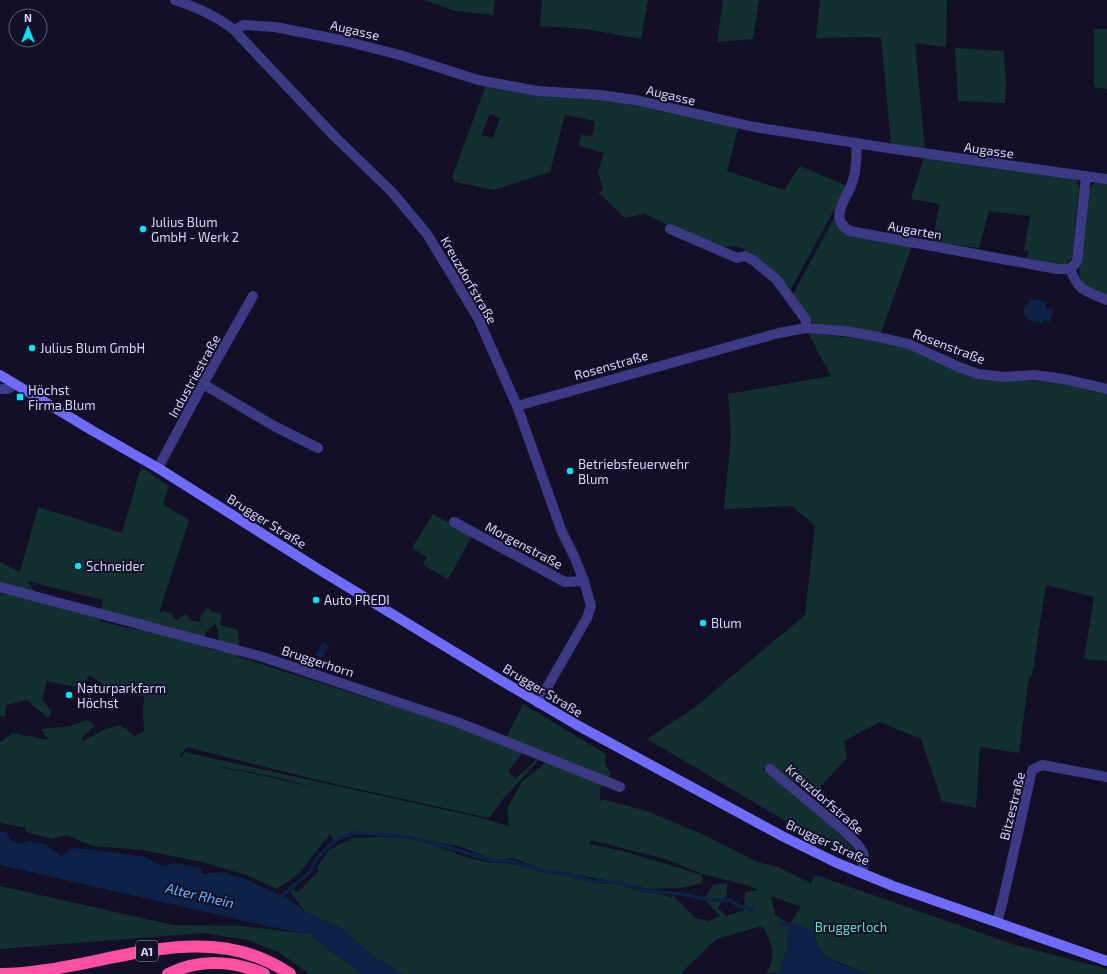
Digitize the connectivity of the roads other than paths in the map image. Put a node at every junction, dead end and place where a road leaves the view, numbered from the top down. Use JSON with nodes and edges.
{"nodes":[{"id":1,"x":175,"y":0,"type":"edge"},
{"id":2,"x":234,"y":30,"type":"junction"},
{"id":3,"x":857,"y":143,"type":"junction"},
{"id":4,"x":1086,"y":176,"type":"junction"},
{"id":5,"x":1107,"y":179,"type":"edge"},
{"id":6,"x":670,"y":230,"type":"dead end"},
{"id":7,"x":1070,"y":269,"type":"junction"},
{"id":8,"x":253,"y":296,"type":"dead end"},
{"id":9,"x":1107,"y":300,"type":"edge"},
{"id":10,"x":806,"y":328,"type":"junction"},
{"id":11,"x":0,"y":375,"type":"edge"},
{"id":12,"x":14,"y":384,"type":"junction"},
{"id":13,"x":203,"y":384,"type":"junction"},
{"id":14,"x":0,"y":389,"type":"edge"},
{"id":15,"x":1107,"y":389,"type":"edge"},
{"id":16,"x":517,"y":406,"type":"junction"},
{"id":17,"x":318,"y":448,"type":"dead end"},
{"id":18,"x":158,"y":468,"type":"junction"},
{"id":19,"x":454,"y":522,"type":"dead end"},
{"id":20,"x":584,"y":581,"type":"junction"},
{"id":21,"x":0,"y":587,"type":"edge"},
{"id":22,"x":538,"y":703,"type":"junction"},
{"id":23,"x":770,"y":770,"type":"dead end"},
{"id":24,"x":1107,"y":777,"type":"edge"},
{"id":25,"x":620,"y":787,"type":"dead end"},
{"id":26,"x":861,"y":873,"type":"junction"},
{"id":27,"x":997,"y":922,"type":"junction"},
{"id":28,"x":1107,"y":960,"type":"edge"},
{"id":29,"x":0,"y":974,"type":"edge"},
{"id":30,"x":168,"y":974,"type":"edge"},
{"id":31,"x":264,"y":974,"type":"edge"},
{"id":32,"x":290,"y":974,"type":"edge"}],
"edges":[{"from":1,"to":2,"type":"street","name":"Kreuzdorfstraße"},
{"from":2,"to":3,"type":"street","name":"Augasse"},
{"from":2,"to":16,"type":"street","name":"Kreuzdorfstraße"},
{"from":3,"to":4,"type":"street","name":"Augasse"},
{"from":3,"to":7,"type":"street","name":"Augarten"},
{"from":4,"to":5,"type":"street","name":"Augasse"},
{"from":4,"to":7,"type":"street"},
{"from":6,"to":10,"type":"street"},
{"from":7,"to":9,"type":"street"},
{"from":8,"to":13,"type":"street","name":"Industriestraße"},
{"from":10,"to":15,"type":"street","name":"Rosenstraße"},
{"from":10,"to":16,"type":"street","name":"Rosenstraße"},
{"from":11,"to":12,"type":"main road","name":"Brugger Straße"},
{"from":12,"to":14,"type":"street"},
{"from":12,"to":18,"type":"main road","name":"Brugger Straße"},
{"from":13,"to":17,"type":"street"},
{"from":13,"to":18,"type":"street","name":"Industriestraße"},
{"from":16,"to":20,"type":"street","name":"Kreuzdorfstraße"},
{"from":18,"to":22,"type":"main road","name":"Brugger Straße"},
{"from":19,"to":20,"type":"street","name":"Morgenstraße"},
{"from":20,"to":22,"type":"street","name":"Kreuzdorfstraße"},
{"from":21,"to":25,"type":"street","name":"Bruggerhorn"},
{"from":22,"to":26,"type":"main road","name":"Brugger Straße"},
{"from":23,"to":26,"type":"street","name":"Kreuzdorfstraße"},
{"from":24,"to":27,"type":"street","name":"Bitzestraße"},
{"from":26,"to":27,"type":"main road","name":"Brugger Straße"},
{"from":27,"to":28,"type":"main road","name":"Brugger Straße"},
{"from":29,"to":32,"type":"highway","number":"A1"},
{"from":30,"to":31,"type":"highway"}]}
